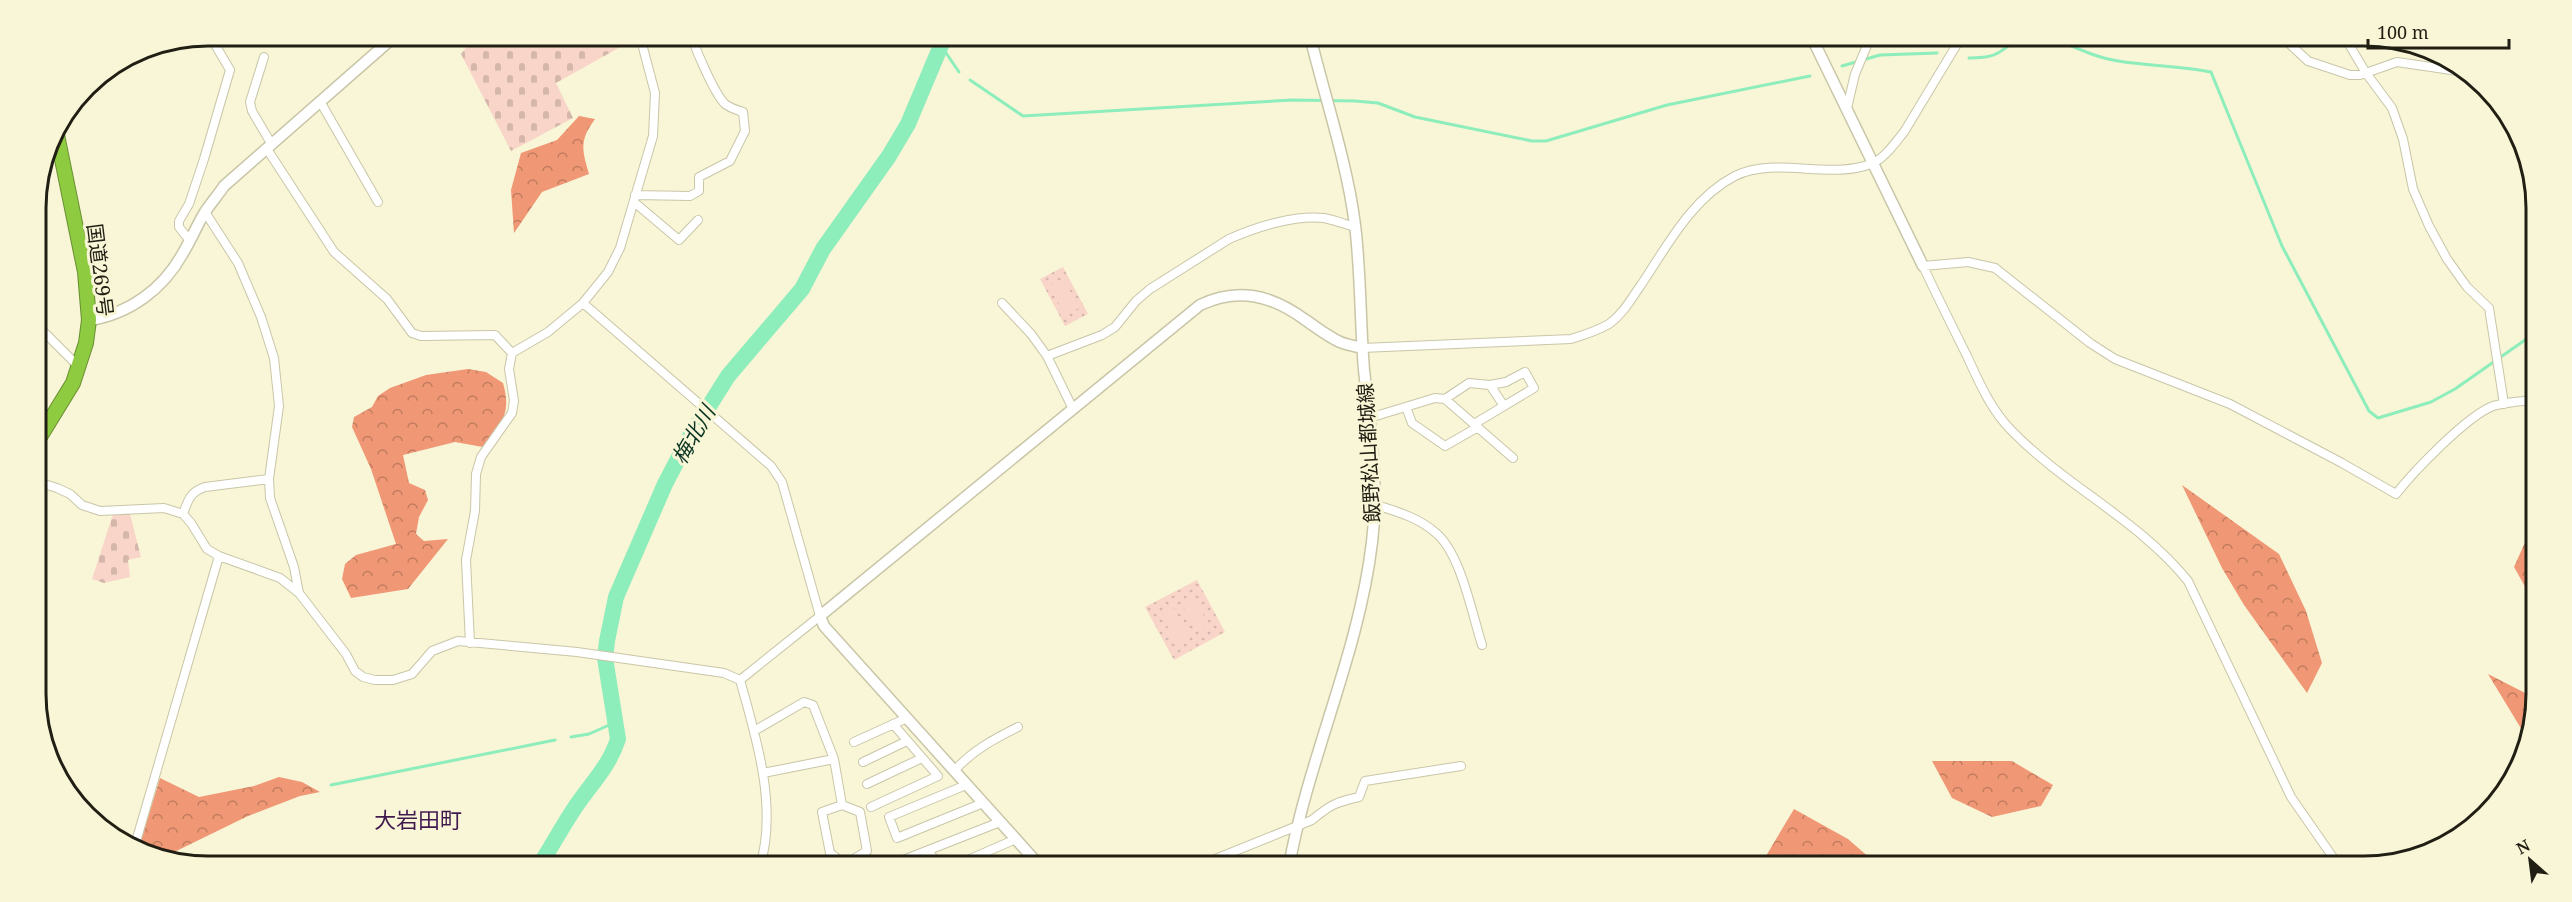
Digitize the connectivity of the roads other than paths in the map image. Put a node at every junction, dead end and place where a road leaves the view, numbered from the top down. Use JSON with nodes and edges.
{"nodes":[{"id":1,"x":1313,"y":46,"type":"edge"},
{"id":2,"x":1816,"y":46,"type":"edge"},
{"id":3,"x":1865,"y":46,"type":"edge"},
{"id":4,"x":1956,"y":46,"type":"edge"},
{"id":5,"x":2292,"y":46,"type":"edge"},
{"id":6,"x":2350,"y":46,"type":"edge"},
{"id":7,"x":216,"y":47,"type":"edge"},
{"id":8,"x":383,"y":47,"type":"edge"},
{"id":9,"x":643,"y":47,"type":"edge"},
{"id":10,"x":696,"y":47,"type":"edge"},
{"id":11,"x":264,"y":57,"type":"dead end"},
{"id":12,"x":2447,"y":69,"type":"edge"},
{"id":13,"x":2366,"y":73,"type":"junction"},
{"id":14,"x":321,"y":104,"type":"junction"},
{"id":15,"x":1847,"y":108,"type":"junction"},
{"id":16,"x":59,"y":146,"type":"edge"},
{"id":17,"x":269,"y":147,"type":"junction"},
{"id":18,"x":1873,"y":163,"type":"junction"},
{"id":19,"x":634,"y":199,"type":"junction"},
{"id":20,"x":378,"y":202,"type":"dead end"},
{"id":21,"x":206,"y":212,"type":"junction"},
{"id":22,"x":698,"y":220,"type":"dead end"},
{"id":23,"x":1355,"y":226,"type":"junction"},
{"id":24,"x":190,"y":240,"type":"junction"},
{"id":25,"x":1923,"y":266,"type":"junction"},
{"id":26,"x":583,"y":303,"type":"junction"},
{"id":27,"x":1002,"y":303,"type":"dead end"},
{"id":28,"x":90,"y":320,"type":"junction"},
{"id":29,"x":47,"y":335,"type":"edge"},
{"id":30,"x":1362,"y":348,"type":"junction"},
{"id":31,"x":512,"y":353,"type":"junction"},
{"id":32,"x":1047,"y":356,"type":"junction"},
{"id":33,"x":79,"y":367,"type":"junction"},
{"id":34,"x":1490,"y":384,"type":"junction"},
{"id":35,"x":1445,"y":399,"type":"junction"},
{"id":36,"x":2526,"y":401,"type":"edge"},
{"id":37,"x":2504,"y":404,"type":"junction"},
{"id":38,"x":1504,"y":406,"type":"junction"},
{"id":39,"x":1406,"y":407,"type":"junction"},
{"id":40,"x":1073,"y":409,"type":"junction"},
{"id":41,"x":1369,"y":418,"type":"junction"},
{"id":42,"x":47,"y":425,"type":"edge"},
{"id":43,"x":1476,"y":426,"type":"junction"},
{"id":44,"x":1513,"y":458,"type":"dead end"},
{"id":45,"x":269,"y":479,"type":"junction"},
{"id":46,"x":47,"y":485,"type":"edge"},
{"id":47,"x":1373,"y":504,"type":"junction"},
{"id":48,"x":183,"y":514,"type":"junction"},
{"id":49,"x":219,"y":556,"type":"junction"},
{"id":50,"x":299,"y":592,"type":"junction"},
{"id":51,"x":820,"y":616,"type":"junction"},
{"id":52,"x":470,"y":643,"type":"junction"},
{"id":53,"x":1482,"y":645,"type":"dead end"},
{"id":54,"x":740,"y":680,"type":"junction"},
{"id":55,"x":907,"y":718,"type":"junction"},
{"id":56,"x":893,"y":724,"type":"junction"},
{"id":57,"x":1018,"y":727,"type":"dead end"},
{"id":58,"x":754,"y":731,"type":"junction"},
{"id":59,"x":907,"y":741,"type":"junction"},
{"id":60,"x":854,"y":742,"type":"dead end"},
{"id":61,"x":922,"y":758,"type":"junction"},
{"id":62,"x":834,"y":759,"type":"junction"},
{"id":63,"x":863,"y":762,"type":"dead end"},
{"id":64,"x":1461,"y":766,"type":"dead end"},
{"id":65,"x":954,"y":771,"type":"junction"},
{"id":66,"x":764,"y":773,"type":"junction"},
{"id":67,"x":867,"y":784,"type":"dead end"},
{"id":68,"x":966,"y":785,"type":"junction"},
{"id":69,"x":983,"y":803,"type":"junction"},
{"id":70,"x":842,"y":805,"type":"junction"},
{"id":71,"x":870,"y":807,"type":"dead end"},
{"id":72,"x":1000,"y":822,"type":"junction"},
{"id":73,"x":1297,"y":827,"type":"junction"},
{"id":74,"x":137,"y":839,"type":"edge"},
{"id":75,"x":1016,"y":839,"type":"junction"},
{"id":76,"x":929,"y":850,"type":"junction"},
{"id":77,"x":1291,"y":855,"type":"edge"},
{"id":78,"x":2331,"y":855,"type":"edge"},
{"id":79,"x":761,"y":856,"type":"edge"},
{"id":80,"x":834,"y":856,"type":"edge"},
{"id":81,"x":859,"y":856,"type":"edge"},
{"id":82,"x":914,"y":856,"type":"edge"},
{"id":83,"x":932,"y":856,"type":"edge"},
{"id":84,"x":978,"y":856,"type":"edge"},
{"id":85,"x":1030,"y":856,"type":"edge"},
{"id":86,"x":1225,"y":856,"type":"edge"}],
"edges":[{"from":1,"to":23,"type":"street","name":"飯野松山都城線"},
{"from":2,"to":15,"type":"street"},
{"from":3,"to":15,"type":"street"},
{"from":4,"to":18,"type":"street"},
{"from":5,"to":13,"type":"street"},
{"from":6,"to":13,"type":"street"},
{"from":7,"to":24,"type":"street"},
{"from":8,"to":14,"type":"street"},
{"from":9,"to":19,"type":"street"},
{"from":10,"to":19,"type":"street"},
{"from":11,"to":17,"type":"street"},
{"from":12,"to":13,"type":"street"},
{"from":13,"to":37,"type":"street"},
{"from":14,"to":17,"type":"street"},
{"from":14,"to":20,"type":"street"},
{"from":15,"to":18,"type":"street"},
{"from":16,"to":28,"type":"highway","name":"国道269号"},
{"from":17,"to":21,"type":"street"},
{"from":17,"to":31,"type":"street"},
{"from":18,"to":25,"type":"street"},
{"from":18,"to":30,"type":"street"},
{"from":19,"to":22,"type":"street"},
{"from":19,"to":26,"type":"street"},
{"from":21,"to":24,"type":"street"},
{"from":21,"to":45,"type":"street"},
{"from":23,"to":30,"type":"street","name":"飯野松山都城線"},
{"from":23,"to":32,"type":"street"},
{"from":24,"to":28,"type":"street"},
{"from":25,"to":37,"type":"street"},
{"from":25,"to":78,"type":"street"},
{"from":26,"to":31,"type":"street"},
{"from":26,"to":51,"type":"street"},
{"from":27,"to":32,"type":"street"},
{"from":28,"to":33,"type":"highway","name":"国道269号"},
{"from":29,"to":33,"type":"street"},
{"from":30,"to":40,"type":"street"},
{"from":30,"to":41,"type":"street","name":"飯野松山都城線"},
{"from":31,"to":52,"type":"street"},
{"from":32,"to":40,"type":"street"},
{"from":33,"to":42,"type":"highway","name":"国道269号"},
{"from":34,"to":35,"type":"street"},
{"from":34,"to":38,"type":"street"},
{"from":34,"to":38,"type":"street"},
{"from":35,"to":39,"type":"street"},
{"from":35,"to":43,"type":"street"},
{"from":36,"to":37,"type":"street"},
{"from":38,"to":43,"type":"street"},
{"from":39,"to":41,"type":"street"},
{"from":39,"to":43,"type":"street"},
{"from":40,"to":51,"type":"street"},
{"from":41,"to":47,"type":"street","name":"飯野松山都城線"},
{"from":43,"to":44,"type":"street"},
{"from":45,"to":48,"type":"street"},
{"from":45,"to":50,"type":"street"},
{"from":46,"to":48,"type":"street"},
{"from":47,"to":53,"type":"street"},
{"from":47,"to":73,"type":"street","name":"飯野松山都城線"},
{"from":48,"to":49,"type":"street"},
{"from":49,"to":50,"type":"street"},
{"from":49,"to":74,"type":"street"},
{"from":50,"to":52,"type":"street"},
{"from":51,"to":54,"type":"street"},
{"from":51,"to":55,"type":"street"},
{"from":52,"to":54,"type":"street"},
{"from":54,"to":58,"type":"street"},
{"from":55,"to":56,"type":"street"},
{"from":55,"to":65,"type":"street"},
{"from":56,"to":59,"type":"street"},
{"from":56,"to":60,"type":"street"},
{"from":57,"to":65,"type":"street"},
{"from":58,"to":62,"type":"street"},
{"from":58,"to":66,"type":"street"},
{"from":59,"to":61,"type":"street"},
{"from":59,"to":63,"type":"street"},
{"from":61,"to":67,"type":"street"},
{"from":61,"to":71,"type":"street"},
{"from":62,"to":66,"type":"street"},
{"from":62,"to":70,"type":"street"},
{"from":64,"to":73,"type":"street"},
{"from":65,"to":68,"type":"street"},
{"from":66,"to":79,"type":"street"},
{"from":68,"to":69,"type":"street"},
{"from":68,"to":69,"type":"street"},
{"from":69,"to":72,"type":"street"},
{"from":70,"to":80,"type":"street"},
{"from":70,"to":81,"type":"street"},
{"from":72,"to":75,"type":"street"},
{"from":72,"to":76,"type":"street"},
{"from":73,"to":77,"type":"street","name":"飯野松山都城線"},
{"from":73,"to":86,"type":"street"},
{"from":75,"to":84,"type":"street"},
{"from":75,"to":85,"type":"street"},
{"from":76,"to":82,"type":"street"},
{"from":76,"to":83,"type":"street"}]}
